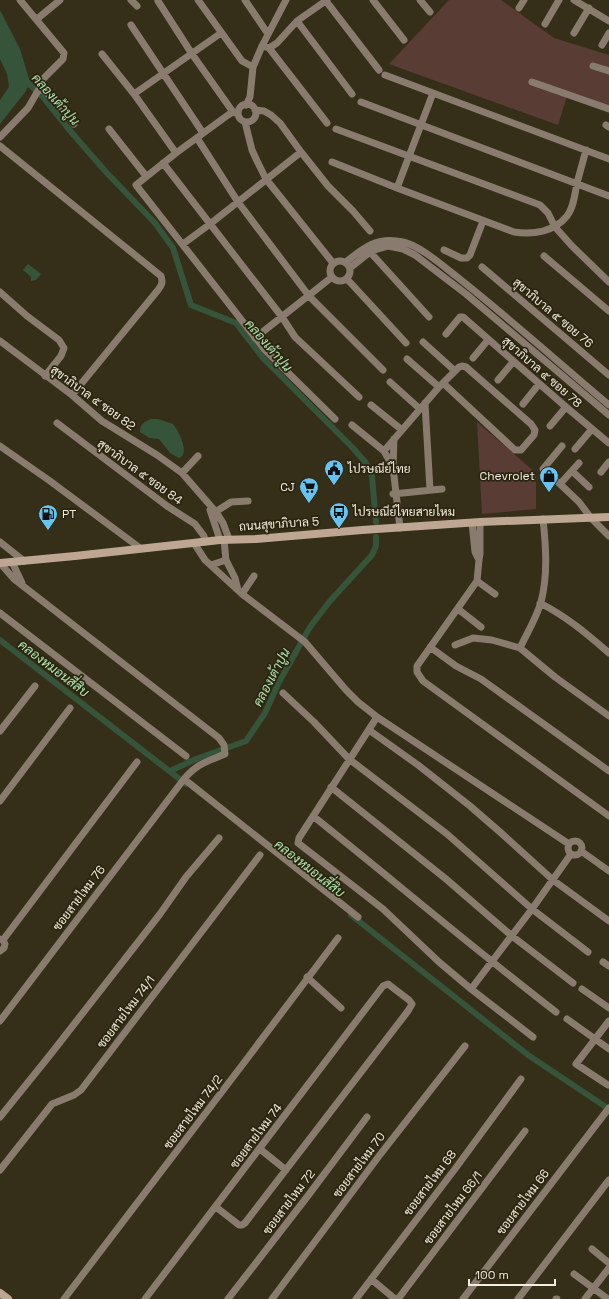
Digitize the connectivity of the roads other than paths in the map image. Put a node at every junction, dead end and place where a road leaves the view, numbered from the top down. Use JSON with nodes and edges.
{"nodes":[{"id":1,"x":20,"y":0,"type":"edge"},
{"id":2,"x":60,"y":0,"type":"edge"},
{"id":3,"x":131,"y":0,"type":"edge"},
{"id":4,"x":198,"y":0,"type":"edge"},
{"id":5,"x":245,"y":0,"type":"edge"},
{"id":6,"x":286,"y":0,"type":"edge"},
{"id":7,"x":373,"y":0,"type":"edge"},
{"id":8,"x":420,"y":0,"type":"edge"},
{"id":9,"x":524,"y":0,"type":"edge"},
{"id":10,"x":559,"y":0,"type":"edge"},
{"id":11,"x":574,"y":0,"type":"edge"},
{"id":12,"x":158,"y":1,"type":"dead end"},
{"id":13,"x":326,"y":1,"type":"edge"},
{"id":14,"x":137,"y":6,"type":"dead end"},
{"id":15,"x":519,"y":8,"type":"dead end"},
{"id":16,"x":588,"y":8,"type":"junction"},
{"id":17,"x":430,"y":12,"type":"dead end"},
{"id":18,"x":37,"y":19,"type":"junction"},
{"id":19,"x":609,"y":21,"type":"edge"},
{"id":20,"x":297,"y":22,"type":"junction"},
{"id":21,"x":545,"y":24,"type":"dead end"},
{"id":22,"x":131,"y":25,"type":"dead end"},
{"id":23,"x":221,"y":33,"type":"junction"},
{"id":24,"x":574,"y":33,"type":"dead end"},
{"id":25,"x":609,"y":33,"type":"edge"},
{"id":26,"x":268,"y":34,"type":"junction"},
{"id":27,"x":404,"y":40,"type":"dead end"},
{"id":28,"x":602,"y":46,"type":"dead end"},
{"id":29,"x":265,"y":47,"type":"junction"},
{"id":30,"x":102,"y":54,"type":"dead end"},
{"id":31,"x":192,"y":54,"type":"junction"},
{"id":32,"x":593,"y":66,"type":"dead end"},
{"id":33,"x":253,"y":67,"type":"junction"},
{"id":34,"x":379,"y":70,"type":"dead end"},
{"id":35,"x":609,"y":71,"type":"edge"},
{"id":36,"x":163,"y":74,"type":"junction"},
{"id":37,"x":385,"y":75,"type":"dead end"},
{"id":38,"x":532,"y":82,"type":"dead end"},
{"id":39,"x":37,"y":92,"type":"junction"},
{"id":40,"x":433,"y":93,"type":"junction"},
{"id":41,"x":134,"y":94,"type":"junction"},
{"id":42,"x":352,"y":94,"type":"dead end"},
{"id":43,"x":361,"y":102,"type":"dead end"},
{"id":44,"x":246,"y":105,"type":"junction"},
{"id":45,"x":609,"y":109,"type":"edge"},
{"id":46,"x":255,"y":110,"type":"junction"},
{"id":47,"x":236,"y":113,"type":"junction"},
{"id":48,"x":245,"y":122,"type":"junction"},
{"id":49,"x":328,"y":122,"type":"dead end"},
{"id":50,"x":74,"y":124,"type":"dead end"},
{"id":51,"x":421,"y":124,"type":"junction"},
{"id":52,"x":109,"y":129,"type":"dead end"},
{"id":53,"x":336,"y":129,"type":"dead end"},
{"id":54,"x":200,"y":135,"type":"junction"},
{"id":55,"x":0,"y":137,"type":"edge"},
{"id":56,"x":0,"y":146,"type":"edge"},
{"id":57,"x":586,"y":150,"type":"junction"},
{"id":58,"x":301,"y":152,"type":"junction"},
{"id":59,"x":176,"y":153,"type":"junction"},
{"id":60,"x":408,"y":157,"type":"junction"},
{"id":61,"x":609,"y":159,"type":"edge"},
{"id":62,"x":332,"y":162,"type":"dead end"},
{"id":63,"x":163,"y":163,"type":"junction"},
{"id":64,"x":146,"y":176,"type":"junction"},
{"id":65,"x":266,"y":179,"type":"junction"},
{"id":66,"x":577,"y":183,"type":"junction"},
{"id":67,"x":397,"y":188,"type":"junction"},
{"id":68,"x":609,"y":196,"type":"edge"},
{"id":69,"x":238,"y":202,"type":"junction"},
{"id":70,"x":483,"y":221,"type":"junction"},
{"id":71,"x":210,"y":224,"type":"junction"},
{"id":72,"x":555,"y":227,"type":"junction"},
{"id":73,"x":370,"y":231,"type":"dead end"},
{"id":74,"x":183,"y":244,"type":"junction"},
{"id":75,"x":444,"y":250,"type":"dead end"},
{"id":76,"x":370,"y":252,"type":"junction"},
{"id":77,"x":544,"y":256,"type":"dead end"},
{"id":78,"x":333,"y":263,"type":"junction"},
{"id":79,"x":348,"y":265,"type":"junction"},
{"id":80,"x":482,"y":267,"type":"dead end"},
{"id":81,"x":446,"y":269,"type":"junction"},
{"id":82,"x":439,"y":273,"type":"junction"},
{"id":83,"x":332,"y":277,"type":"junction"},
{"id":84,"x":347,"y":279,"type":"junction"},
{"id":85,"x":609,"y":282,"type":"edge"},
{"id":86,"x":0,"y":292,"type":"edge"},
{"id":87,"x":308,"y":296,"type":"junction"},
{"id":88,"x":609,"y":311,"type":"edge"},
{"id":89,"x":282,"y":317,"type":"junction"},
{"id":90,"x":428,"y":317,"type":"dead end"},
{"id":91,"x":446,"y":334,"type":"dead end"},
{"id":92,"x":256,"y":338,"type":"junction"},
{"id":93,"x":488,"y":340,"type":"junction"},
{"id":94,"x":0,"y":341,"type":"edge"},
{"id":95,"x":423,"y":342,"type":"dead end"},
{"id":96,"x":406,"y":343,"type":"dead end"},
{"id":97,"x":473,"y":358,"type":"dead end"},
{"id":98,"x":407,"y":359,"type":"dead end"},
{"id":99,"x":513,"y":362,"type":"junction"},
{"id":100,"x":560,"y":364,"type":"junction"},
{"id":101,"x":383,"y":370,"type":"dead end"},
{"id":102,"x":555,"y":370,"type":"junction"},
{"id":103,"x":455,"y":371,"type":"junction"},
{"id":104,"x":609,"y":375,"type":"edge"},
{"id":105,"x":45,"y":376,"type":"junction"},
{"id":106,"x":498,"y":380,"type":"dead end"},
{"id":107,"x":390,"y":382,"type":"dead end"},
{"id":108,"x":539,"y":384,"type":"junction"},
{"id":109,"x":441,"y":385,"type":"junction"},
{"id":110,"x":72,"y":395,"type":"junction"},
{"id":111,"x":359,"y":397,"type":"dead end"},
{"id":112,"x":523,"y":404,"type":"dead end"},
{"id":113,"x":371,"y":405,"type":"dead end"},
{"id":114,"x":609,"y":405,"type":"edge"},
{"id":115,"x":423,"y":406,"type":"junction"},
{"id":116,"x":566,"y":407,"type":"junction"},
{"id":117,"x":609,"y":415,"type":"edge"},
{"id":118,"x":335,"y":419,"type":"dead end"},
{"id":119,"x":57,"y":423,"type":"dead end"},
{"id":120,"x":352,"y":425,"type":"dead end"},
{"id":121,"x":550,"y":426,"type":"dead end"},
{"id":122,"x":592,"y":429,"type":"junction"},
{"id":123,"x":402,"y":430,"type":"junction"},
{"id":124,"x":394,"y":439,"type":"junction"},
{"id":125,"x":609,"y":443,"type":"edge"},
{"id":126,"x":0,"y":446,"type":"edge"},
{"id":127,"x":562,"y":446,"type":"dead end"},
{"id":128,"x":575,"y":449,"type":"dead end"},
{"id":129,"x":384,"y":451,"type":"junction"},
{"id":130,"x":198,"y":456,"type":"dead end"},
{"id":131,"x":609,"y":462,"type":"edge"},
{"id":132,"x":579,"y":463,"type":"dead end"},
{"id":133,"x":393,"y":467,"type":"junction"},
{"id":134,"x":572,"y":471,"type":"junction"},
{"id":135,"x":601,"y":472,"type":"dead end"},
{"id":136,"x":182,"y":473,"type":"junction"},
{"id":137,"x":560,"y":484,"type":"junction"},
{"id":138,"x":589,"y":487,"type":"dead end"},
{"id":139,"x":442,"y":489,"type":"dead end"},
{"id":140,"x":430,"y":490,"type":"junction"},
{"id":141,"x":395,"y":491,"type":"junction"},
{"id":142,"x":248,"y":501,"type":"dead end"},
{"id":143,"x":214,"y":513,"type":"junction"},
{"id":144,"x":609,"y":517,"type":"edge"},
{"id":145,"x":591,"y":518,"type":"junction"},
{"id":146,"x":543,"y":519,"type":"junction"},
{"id":147,"x":476,"y":522,"type":"junction"},
{"id":148,"x":398,"y":528,"type":"junction"},
{"id":149,"x":609,"y":536,"type":"edge"},
{"id":150,"x":225,"y":540,"type":"junction"},
{"id":151,"x":0,"y":542,"type":"edge"},
{"id":152,"x":205,"y":542,"type":"junction"},
{"id":153,"x":194,"y":543,"type":"junction"},
{"id":154,"x":140,"y":548,"type":"junction"},
{"id":155,"x":226,"y":560,"type":"junction"},
{"id":156,"x":24,"y":561,"type":"junction"},
{"id":157,"x":12,"y":562,"type":"junction"},
{"id":158,"x":0,"y":563,"type":"edge"},
{"id":159,"x":211,"y":565,"type":"junction"},
{"id":160,"x":254,"y":576,"type":"dead end"},
{"id":161,"x":477,"y":581,"type":"junction"},
{"id":162,"x":23,"y":585,"type":"junction"},
{"id":163,"x":240,"y":592,"type":"junction"},
{"id":164,"x":494,"y":594,"type":"dead end"},
{"id":165,"x":540,"y":603,"type":"junction"},
{"id":166,"x":458,"y":609,"type":"junction"},
{"id":167,"x":0,"y":613,"type":"edge"},
{"id":168,"x":481,"y":627,"type":"dead end"},
{"id":169,"x":455,"y":645,"type":"dead end"},
{"id":170,"x":430,"y":647,"type":"junction"},
{"id":171,"x":520,"y":648,"type":"junction"},
{"id":172,"x":609,"y":653,"type":"edge"},
{"id":173,"x":34,"y":686,"type":"dead end"},
{"id":174,"x":283,"y":693,"type":"dead end"},
{"id":175,"x":70,"y":708,"type":"dead end"},
{"id":176,"x":609,"y":716,"type":"edge"},
{"id":177,"x":377,"y":717,"type":"junction"},
{"id":178,"x":369,"y":730,"type":"junction"},
{"id":179,"x":0,"y":731,"type":"edge"},
{"id":180,"x":186,"y":756,"type":"dead end"},
{"id":181,"x":349,"y":759,"type":"junction"},
{"id":182,"x":137,"y":762,"type":"dead end"},
{"id":183,"x":609,"y":771,"type":"edge"},
{"id":184,"x":184,"y":780,"type":"junction"},
{"id":185,"x":331,"y":787,"type":"junction"},
{"id":186,"x":0,"y":801,"type":"edge"},
{"id":187,"x":313,"y":816,"type":"junction"},
{"id":188,"x":609,"y":816,"type":"edge"},
{"id":189,"x":219,"y":838,"type":"dead end"},
{"id":190,"x":569,"y":844,"type":"junction"},
{"id":191,"x":581,"y":851,"type":"junction"},
{"id":192,"x":571,"y":854,"type":"junction"},
{"id":193,"x":260,"y":855,"type":"dead end"},
{"id":194,"x":609,"y":872,"type":"edge"},
{"id":195,"x":553,"y":880,"type":"junction"},
{"id":196,"x":532,"y":909,"type":"junction"},
{"id":197,"x":358,"y":917,"type":"dead end"},
{"id":198,"x":609,"y":921,"type":"edge"},
{"id":199,"x":512,"y":936,"type":"junction"},
{"id":200,"x":338,"y":938,"type":"dead end"},
{"id":201,"x":1,"y":939,"type":"edge"},
{"id":202,"x":0,"y":951,"type":"edge"},
{"id":203,"x":588,"y":952,"type":"dead end"},
{"id":204,"x":491,"y":962,"type":"junction"},
{"id":205,"x":308,"y":977,"type":"junction"},
{"id":206,"x":573,"y":983,"type":"dead end"},
{"id":207,"x":471,"y":989,"type":"junction"},
{"id":208,"x":582,"y":989,"type":"dead end"},
{"id":209,"x":341,"y":1008,"type":"dead end"},
{"id":210,"x":609,"y":1008,"type":"edge"},
{"id":211,"x":556,"y":1012,"type":"dead end"},
{"id":212,"x":567,"y":1019,"type":"dead end"},
{"id":213,"x":0,"y":1021,"type":"edge"},
{"id":214,"x":609,"y":1021,"type":"edge"},
{"id":215,"x":533,"y":1037,"type":"dead end"},
{"id":216,"x":595,"y":1039,"type":"junction"},
{"id":217,"x":465,"y":1046,"type":"dead end"},
{"id":218,"x":609,"y":1049,"type":"edge"},
{"id":219,"x":520,"y":1079,"type":"dead end"},
{"id":220,"x":608,"y":1085,"type":"edge"},
{"id":221,"x":609,"y":1108,"type":"edge"},
{"id":222,"x":0,"y":1117,"type":"edge"},
{"id":223,"x":367,"y":1117,"type":"dead end"},
{"id":224,"x":525,"y":1131,"type":"dead end"},
{"id":225,"x":260,"y":1149,"type":"junction"},
{"id":226,"x":0,"y":1170,"type":"edge"},
{"id":227,"x":286,"y":1170,"type":"junction"},
{"id":228,"x":609,"y":1180,"type":"edge"},
{"id":229,"x":216,"y":1208,"type":"junction"},
{"id":230,"x":592,"y":1249,"type":"dead end"},
{"id":231,"x":609,"y":1263,"type":"edge"},
{"id":232,"x":609,"y":1268,"type":"edge"},
{"id":233,"x":574,"y":1274,"type":"dead end"},
{"id":234,"x":371,"y":1279,"type":"junction"},
{"id":235,"x":593,"y":1288,"type":"junction"},
{"id":236,"x":0,"y":1292,"type":"edge"},
{"id":237,"x":8,"y":1299,"type":"edge"},
{"id":238,"x":64,"y":1299,"type":"edge"},
{"id":239,"x":145,"y":1299,"type":"edge"},
{"id":240,"x":228,"y":1299,"type":"edge"},
{"id":241,"x":272,"y":1299,"type":"edge"},
{"id":242,"x":356,"y":1299,"type":"edge"},
{"id":243,"x":395,"y":1299,"type":"edge"},
{"id":244,"x":398,"y":1299,"type":"edge"},
{"id":245,"x":464,"y":1299,"type":"edge"},
{"id":246,"x":518,"y":1299,"type":"edge"},
{"id":247,"x":585,"y":1299,"type":"edge"},
{"id":248,"x":608,"y":1299,"type":"edge"}],
"edges":[{"from":1,"to":18,"type":"street"},
{"from":2,"to":18,"type":"street"},
{"from":3,"to":14,"type":"street"},
{"from":4,"to":23,"type":"street"},
{"from":5,"to":26,"type":"street"},
{"from":6,"to":26,"type":"street"},
{"from":7,"to":27,"type":"street"},
{"from":8,"to":17,"type":"street"},
{"from":9,"to":15,"type":"street"},
{"from":10,"to":21,"type":"street"},
{"from":11,"to":16,"type":"street"},
{"from":12,"to":31,"type":"street"},
{"from":13,"to":20,"type":"street"},
{"from":13,"to":34,"type":"street"},
{"from":16,"to":19,"type":"street"},
{"from":16,"to":24,"type":"street"},
{"from":18,"to":39,"type":"street"},
{"from":20,"to":29,"type":"street"},
{"from":20,"to":42,"type":"street"},
{"from":22,"to":36,"type":"street"},
{"from":23,"to":31,"type":"street"},
{"from":23,"to":33,"type":"street"},
{"from":25,"to":28,"type":"street"},
{"from":26,"to":29,"type":"street"},
{"from":29,"to":33,"type":"street"},
{"from":29,"to":49,"type":"street"},
{"from":30,"to":41,"type":"street"},
{"from":31,"to":36,"type":"street"},
{"from":31,"to":47,"type":"street"},
{"from":32,"to":35,"type":"street"},
{"from":33,"to":44,"type":"street"},
{"from":36,"to":41,"type":"street"},
{"from":36,"to":54,"type":"street"},
{"from":37,"to":40,"type":"street"},
{"from":38,"to":45,"type":"street"},
{"from":39,"to":50,"type":"street"},
{"from":39,"to":55,"type":"street"},
{"from":40,"to":51,"type":"street"},
{"from":40,"to":57,"type":"street"},
{"from":41,"to":59,"type":"street"},
{"from":43,"to":51,"type":"street"},
{"from":44,"to":46,"type":"street"},
{"from":44,"to":47,"type":"street"},
{"from":46,"to":48,"type":"street"},
{"from":46,"to":58,"type":"street"},
{"from":47,"to":48,"type":"street"},
{"from":47,"to":54,"type":"street"},
{"from":48,"to":65,"type":"street"},
{"from":51,"to":60,"type":"street"},
{"from":51,"to":66,"type":"street"},
{"from":52,"to":64,"type":"street"},
{"from":53,"to":60,"type":"street"},
{"from":54,"to":59,"type":"street"},
{"from":54,"to":69,"type":"street"},
{"from":56,"to":110,"type":"street"},
{"from":57,"to":61,"type":"street"},
{"from":57,"to":66,"type":"street"},
{"from":58,"to":65,"type":"street"},
{"from":58,"to":73,"type":"street"},
{"from":59,"to":63,"type":"street"},
{"from":60,"to":67,"type":"street"},
{"from":60,"to":72,"type":"street"},
{"from":62,"to":67,"type":"street"},
{"from":63,"to":64,"type":"street"},
{"from":63,"to":71,"type":"street"},
{"from":64,"to":74,"type":"street"},
{"from":65,"to":69,"type":"street"},
{"from":65,"to":78,"type":"street"},
{"from":66,"to":68,"type":"street"},
{"from":66,"to":72,"type":"street"},
{"from":67,"to":70,"type":"street"},
{"from":69,"to":71,"type":"street"},
{"from":69,"to":87,"type":"street"},
{"from":70,"to":72,"type":"street"},
{"from":70,"to":75,"type":"street"},
{"from":71,"to":74,"type":"street"},
{"from":71,"to":89,"type":"street"},
{"from":72,"to":85,"type":"street"},
{"from":74,"to":92,"type":"street"},
{"from":76,"to":79,"type":"street"},
{"from":76,"to":82,"type":"street"},
{"from":76,"to":90,"type":"street"},
{"from":77,"to":88,"type":"street"},
{"from":78,"to":79,"type":"street"},
{"from":78,"to":83,"type":"street"},
{"from":79,"to":81,"type":"street"},
{"from":79,"to":84,"type":"street"},
{"from":80,"to":104,"type":"street","name":"สุขาภิบาล ๕ ซอย 76"},
{"from":81,"to":82,"type":"street"},
{"from":81,"to":100,"type":"street"},
{"from":82,"to":102,"type":"street"},
{"from":83,"to":84,"type":"street"},
{"from":83,"to":87,"type":"street"},
{"from":84,"to":96,"type":"street"},
{"from":86,"to":105,"type":"street"},
{"from":87,"to":89,"type":"street"},
{"from":87,"to":101,"type":"street"},
{"from":89,"to":92,"type":"street"},
{"from":89,"to":111,"type":"street"},
{"from":91,"to":93,"type":"street","name":"สุขาภิบาล ๕ ซอย 78"},
{"from":92,"to":118,"type":"street"},
{"from":93,"to":97,"type":"street"},
{"from":93,"to":99,"type":"street","name":"สุขาภิบาล ๕ ซอย 78"},
{"from":94,"to":105,"type":"street","name":"สุขาภิบาล ๕ ซอย 82"},
{"from":95,"to":103,"type":"street"},
{"from":98,"to":109,"type":"street"},
{"from":99,"to":106,"type":"street"},
{"from":99,"to":108,"type":"street","name":"สุขาภิบาล ๕ ซอย 78"},
{"from":100,"to":102,"type":"street"},
{"from":100,"to":114,"type":"street"},
{"from":102,"to":117,"type":"street"},
{"from":103,"to":109,"type":"street"},
{"from":103,"to":109,"type":"street"},
{"from":105,"to":110,"type":"street","name":"สุขาภิบาล ๕ ซอย 82"},
{"from":107,"to":115,"type":"street"},
{"from":108,"to":112,"type":"street"},
{"from":108,"to":116,"type":"street","name":"สุขาภิบาล ๕ ซอย 78"},
{"from":109,"to":115,"type":"street"},
{"from":110,"to":136,"type":"street","name":"สุขาภิบาล ๕ ซอย 82"},
{"from":113,"to":123,"type":"street"},
{"from":115,"to":123,"type":"street"},
{"from":115,"to":140,"type":"street"},
{"from":116,"to":121,"type":"street"},
{"from":116,"to":122,"type":"street","name":"สุขาภิบาล ๕ ซอย 78"},
{"from":119,"to":152,"type":"street","name":"สุขาภิบาล ๕ ซอย 84"},
{"from":120,"to":129,"type":"street"},
{"from":122,"to":125,"type":"street","name":"สุขาภิบาล ๕ ซอย 78"},
{"from":122,"to":128,"type":"street"},
{"from":123,"to":124,"type":"street"},
{"from":124,"to":129,"type":"street"},
{"from":124,"to":133,"type":"street"},
{"from":126,"to":154,"type":"street"},
{"from":127,"to":137,"type":"street"},
{"from":129,"to":133,"type":"street"},
{"from":130,"to":136,"type":"street"},
{"from":131,"to":135,"type":"street"},
{"from":132,"to":134,"type":"street"},
{"from":133,"to":141,"type":"street"},
{"from":134,"to":137,"type":"street"},
{"from":134,"to":138,"type":"street"},
{"from":136,"to":143,"type":"street","name":"สุขาภิบาล ๕ ซอย 82"},
{"from":137,"to":145,"type":"street"},
{"from":139,"to":140,"type":"street"},
{"from":140,"to":141,"type":"street"},
{"from":141,"to":148,"type":"street"},
{"from":142,"to":143,"type":"street"},
{"from":143,"to":150,"type":"street","name":"สุขาภิบาล ๕ ซอย 82"},
{"from":144,"to":145,"type":"main road","name":"ถนนสุขาภิบาล 5"},
{"from":145,"to":146,"type":"main road","name":"ถนนสุขาภิบาล 5"},
{"from":145,"to":149,"type":"street"},
{"from":146,"to":147,"type":"main road","name":"ถนนสุขาภิบาล 5"},
{"from":146,"to":165,"type":"street"},
{"from":147,"to":148,"type":"main road","name":"ถนนสุขาภิบาล 5"},
{"from":147,"to":161,"type":"street"},
{"from":148,"to":150,"type":"main road","name":"ถนนสุขาภิบาล 5"},
{"from":150,"to":152,"type":"main road","name":"ถนนสุขาภิบาล 5"},
{"from":150,"to":155,"type":"street","name":"สุขาภิบาล ๕ ซอย 82"},
{"from":151,"to":156,"type":"street"},
{"from":152,"to":153,"type":"main road","name":"ถนนสุขาภิบาล 5"},
{"from":153,"to":154,"type":"main road","name":"ถนนสุขาภิบาล 5"},
{"from":153,"to":159,"type":"street"},
{"from":154,"to":156,"type":"main road","name":"ถนนสุขาภิบาล 5"},
{"from":155,"to":159,"type":"street"},
{"from":155,"to":163,"type":"street"},
{"from":156,"to":157,"type":"main road","name":"ถนนสุขาภิบาล 5"},
{"from":157,"to":158,"type":"main road","name":"ถนนสุขาภิบาล 5"},
{"from":157,"to":162,"type":"street"},
{"from":158,"to":162,"type":"street"},
{"from":159,"to":163,"type":"street"},
{"from":160,"to":163,"type":"street"},
{"from":161,"to":164,"type":"street"},
{"from":161,"to":166,"type":"street"},
{"from":162,"to":184,"type":"street","name":"ซอยสายไหม 76"},
{"from":163,"to":177,"type":"street"},
{"from":165,"to":171,"type":"street"},
{"from":165,"to":172,"type":"street"},
{"from":166,"to":168,"type":"street"},
{"from":166,"to":170,"type":"street"},
{"from":167,"to":180,"type":"street"},
{"from":169,"to":171,"type":"street"},
{"from":170,"to":183,"type":"street"},
{"from":170,"to":188,"type":"street"},
{"from":171,"to":176,"type":"street"},
{"from":173,"to":179,"type":"street"},
{"from":174,"to":181,"type":"street"},
{"from":175,"to":186,"type":"street"},
{"from":177,"to":178,"type":"street"},
{"from":177,"to":190,"type":"street"},
{"from":178,"to":181,"type":"street"},
{"from":178,"to":195,"type":"street"},
{"from":181,"to":185,"type":"street"},
{"from":181,"to":196,"type":"street"},
{"from":182,"to":201,"type":"street"},
{"from":184,"to":197,"type":"street"},
{"from":184,"to":213,"type":"street","name":"ซอยสายไหม 76"},
{"from":185,"to":187,"type":"street"},
{"from":185,"to":199,"type":"street"},
{"from":187,"to":204,"type":"street"},
{"from":187,"to":207,"type":"street"},
{"from":189,"to":222,"type":"street"},
{"from":190,"to":191,"type":"street"},
{"from":190,"to":192,"type":"street"},
{"from":191,"to":192,"type":"street"},
{"from":191,"to":194,"type":"street"},
{"from":192,"to":195,"type":"street"},
{"from":193,"to":226,"type":"street","name":"ซอยสายไหม 74/1"},
{"from":195,"to":196,"type":"street"},
{"from":195,"to":198,"type":"street"},
{"from":196,"to":199,"type":"street"},
{"from":196,"to":203,"type":"street"},
{"from":199,"to":204,"type":"street"},
{"from":199,"to":206,"type":"street"},
{"from":200,"to":205,"type":"street","name":"ซอยสายไหม 74/2"},
{"from":201,"to":202,"type":"street"},
{"from":204,"to":207,"type":"street"},
{"from":204,"to":211,"type":"street"},
{"from":205,"to":209,"type":"street"},
{"from":205,"to":238,"type":"street","name":"ซอยสายไหม 74/2"},
{"from":207,"to":215,"type":"street"},
{"from":208,"to":210,"type":"street"},
{"from":212,"to":216,"type":"street"},
{"from":214,"to":216,"type":"street"},
{"from":216,"to":218,"type":"street"},
{"from":216,"to":220,"type":"street"},
{"from":217,"to":241,"type":"street","name":"ซอยสายไหม 70"},
{"from":219,"to":234,"type":"street","name":"ซอยสายไหม 68"},
{"from":221,"to":245,"type":"street","name":"ซอยสายไหม 66"},
{"from":223,"to":240,"type":"street","name":"ซอยสายไหม 72"},
{"from":224,"to":244,"type":"street","name":"ซอยสายไหม 66/1"},
{"from":225,"to":227,"type":"street"},
{"from":225,"to":227,"type":"street","name":"ซอยสายไหม 74"},
{"from":225,"to":229,"type":"street","name":"ซอยสายไหม 74"},
{"from":227,"to":229,"type":"street"},
{"from":228,"to":246,"type":"street"},
{"from":229,"to":239,"type":"street","name":"ซอยสายไหม 74"},
{"from":230,"to":231,"type":"street"},
{"from":232,"to":235,"type":"street"},
{"from":233,"to":235,"type":"street"},
{"from":234,"to":242,"type":"street","name":"ซอยสายไหม 68"},
{"from":234,"to":243,"type":"street"},
{"from":235,"to":247,"type":"street"},
{"from":235,"to":248,"type":"street"},
{"from":236,"to":237,"type":"main road"}]}
